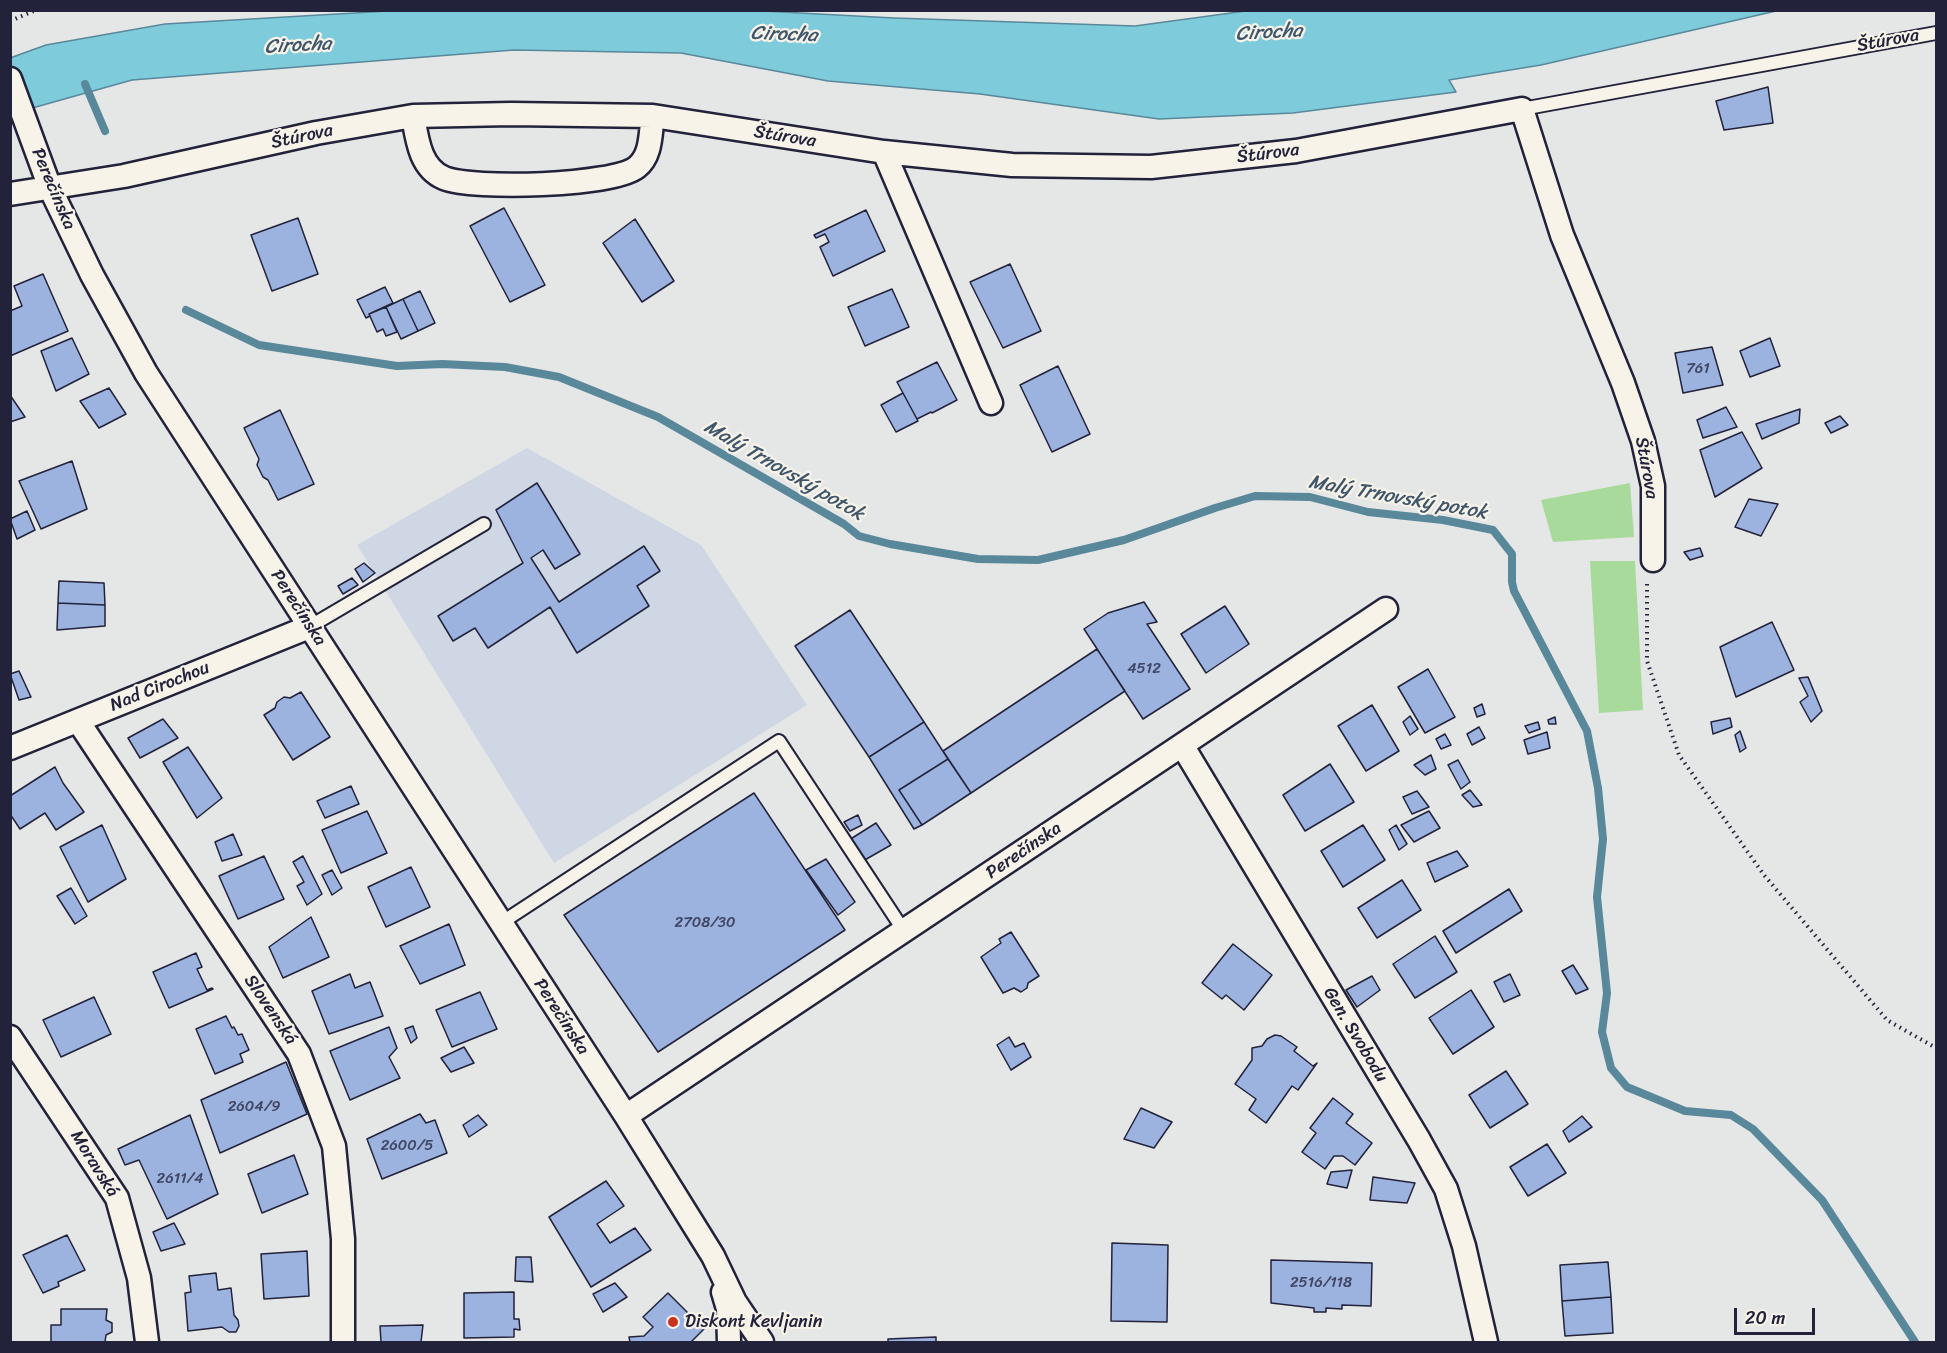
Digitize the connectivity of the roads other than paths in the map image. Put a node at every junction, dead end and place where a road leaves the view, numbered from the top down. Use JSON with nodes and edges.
{"nodes":[{"id":1,"x":1936,"y":33,"type":"edge"},
{"id":2,"x":10,"y":79,"type":"edge"},
{"id":3,"x":1522,"y":109,"type":"junction"},
{"id":4,"x":412,"y":116,"type":"junction"},
{"id":5,"x":653,"y":116,"type":"junction"},
{"id":6,"x":884,"y":152,"type":"junction"},
{"id":7,"x":50,"y":188,"type":"junction"},
{"id":8,"x":10,"y":194,"type":"edge"},
{"id":9,"x":991,"y":403,"type":"dead end"},
{"id":10,"x":484,"y":524,"type":"dead end"},
{"id":11,"x":1653,"y":560,"type":"road end"},
{"id":12,"x":1386,"y":609,"type":"dead end"},
{"id":13,"x":309,"y":627,"type":"junction"},
{"id":14,"x":78,"y":721,"type":"junction"},
{"id":15,"x":1182,"y":745,"type":"junction"},
{"id":16,"x":10,"y":748,"type":"edge"},
{"id":17,"x":501,"y":923,"type":"junction"},
{"id":18,"x":904,"y":931,"type":"junction"},
{"id":19,"x":10,"y":1037,"type":"edge"},
{"id":20,"x":626,"y":1116,"type":"junction"},
{"id":21,"x":712,"y":1256,"type":"junction"},
{"id":22,"x":752,"y":1305,"type":"junction"},
{"id":23,"x":147,"y":1342,"type":"edge"},
{"id":24,"x":343,"y":1342,"type":"edge"},
{"id":25,"x":729,"y":1342,"type":"edge"},
{"id":26,"x":762,"y":1342,"type":"edge"},
{"id":27,"x":775,"y":1342,"type":"edge"},
{"id":28,"x":1486,"y":1342,"type":"edge"}],
"edges":[{"from":1,"to":3,"type":"lane","name":"Štúrova"},
{"from":2,"to":7,"type":"street","name":"Perečínska"},
{"from":3,"to":6,"type":"street","name":"Štúrova"},
{"from":3,"to":11,"type":"street","name":"Štúrova"},
{"from":4,"to":5,"type":"street","name":"Štúrova"},
{"from":4,"to":5,"type":"street"},
{"from":4,"to":7,"type":"street","name":"Štúrova"},
{"from":5,"to":6,"type":"street","name":"Štúrova"},
{"from":6,"to":9,"type":"street"},
{"from":7,"to":8,"type":"street","name":"Štúrova"},
{"from":7,"to":13,"type":"street","name":"Perečínska"},
{"from":10,"to":13,"type":"lane"},
{"from":12,"to":15,"type":"street","name":"Perečínska"},
{"from":13,"to":14,"type":"street","name":"Nad Cirochou"},
{"from":13,"to":17,"type":"street","name":"Perečínska"},
{"from":14,"to":16,"type":"street","name":"Nad Cirochou"},
{"from":14,"to":24,"type":"street","name":"Slovenská"},
{"from":15,"to":18,"type":"street","name":"Perečínska"},
{"from":15,"to":28,"type":"street","name":"Gen. Svobodu"},
{"from":17,"to":18,"type":"lane"},
{"from":17,"to":20,"type":"street","name":"Perečínska"},
{"from":18,"to":20,"type":"street","name":"Perečínska"},
{"from":19,"to":23,"type":"street","name":"Moravská"},
{"from":20,"to":21,"type":"street","name":"Perečínska"},
{"from":21,"to":22,"type":"street","name":"Perečínska"},
{"from":21,"to":25,"type":"street","name":"Perečínska"},
{"from":21,"to":26,"type":"street","name":"Perečínska"},
{"from":22,"to":26,"type":"street","name":"Perečínska"},
{"from":22,"to":27,"type":"street","name":"Perečínska"}]}
